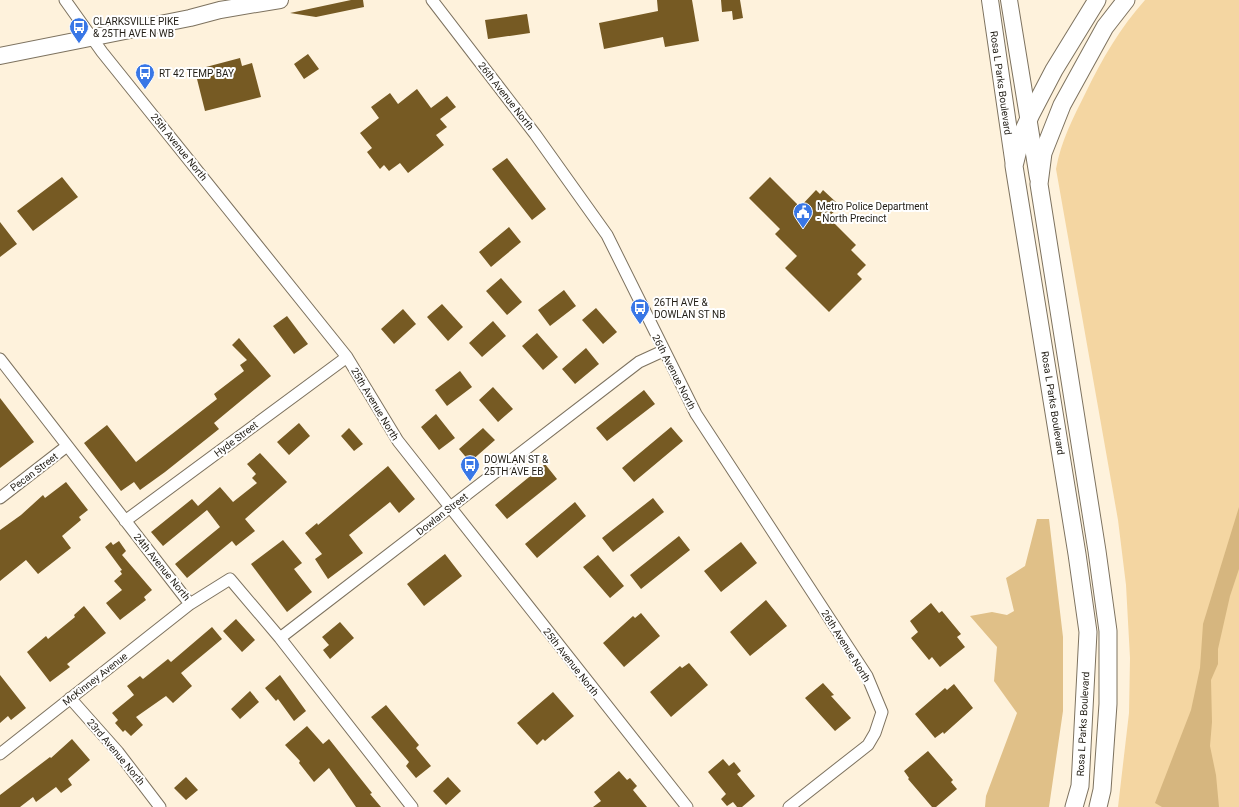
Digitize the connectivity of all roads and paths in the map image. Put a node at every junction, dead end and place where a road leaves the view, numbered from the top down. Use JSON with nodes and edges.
{"nodes":[{"id":1,"x":65,"y":0,"type":"edge"},
{"id":2,"x":280,"y":0,"type":"edge"},
{"id":3,"x":432,"y":0,"type":"edge"},
{"id":4,"x":990,"y":0,"type":"edge"},
{"id":5,"x":1009,"y":0,"type":"edge"},
{"id":6,"x":1096,"y":0,"type":"edge"},
{"id":7,"x":1126,"y":0,"type":"edge"},
{"id":8,"x":91,"y":38,"type":"junction"},
{"id":9,"x":0,"y":56,"type":"edge"},
{"id":10,"x":1027,"y":121,"type":"junction"},
{"id":11,"x":1014,"y":166,"type":"junction"},
{"id":12,"x":1039,"y":184,"type":"junction"},
{"id":13,"x":663,"y":351,"type":"junction"},
{"id":14,"x":347,"y":357,"type":"junction"},
{"id":15,"x":0,"y":359,"type":"edge"},
{"id":16,"x":68,"y":446,"type":"junction"},
{"id":17,"x":0,"y":498,"type":"edge"},
{"id":18,"x":449,"y":508,"type":"junction"},
{"id":19,"x":125,"y":521,"type":"junction"},
{"id":20,"x":190,"y":604,"type":"junction"},
{"id":21,"x":280,"y":638,"type":"junction"},
{"id":22,"x":70,"y":698,"type":"junction"},
{"id":23,"x":0,"y":754,"type":"edge"},
{"id":24,"x":160,"y":807,"type":"edge"},
{"id":25,"x":412,"y":807,"type":"edge"},
{"id":26,"x":687,"y":807,"type":"edge"},
{"id":27,"x":789,"y":807,"type":"edge"},
{"id":28,"x":1074,"y":807,"type":"edge"},
{"id":29,"x":1098,"y":807,"type":"edge"}],
"edges":[{"from":1,"to":8,"type":"street","name":"25th Avenue North"},
{"from":2,"to":8,"type":"main road"},
{"from":3,"to":13,"type":"street","name":"26th Avenue North"},
{"from":4,"to":11,"type":"main road","name":"Rosa L Parks Boulevard"},
{"from":5,"to":10,"type":"main road","name":"Rosa L Parks Boulevard"},
{"from":6,"to":10,"type":"main road"},
{"from":7,"to":12,"type":"main road"},
{"from":8,"to":9,"type":"main road"},
{"from":8,"to":14,"type":"street","name":"25th Avenue North"},
{"from":10,"to":11,"type":"main road"},
{"from":10,"to":12,"type":"main road","name":"Rosa L Parks Boulevard"},
{"from":11,"to":28,"type":"main road","name":"Rosa L Parks Boulevard"},
{"from":12,"to":29,"type":"main road","name":"Rosa L Parks Boulevard"},
{"from":13,"to":18,"type":"street","name":"Dowlan Street"},
{"from":13,"to":27,"type":"street","name":"26th Avenue North"},
{"from":14,"to":18,"type":"street","name":"25th Avenue North"},
{"from":14,"to":19,"type":"street","name":"Hyde Street"},
{"from":15,"to":16,"type":"street","name":"24th Avenue North"},
{"from":16,"to":17,"type":"street","name":"Pecan Street"},
{"from":16,"to":19,"type":"street","name":"24th Avenue North"},
{"from":18,"to":21,"type":"street","name":"Dowlan Street"},
{"from":18,"to":26,"type":"street","name":"25th Avenue North"},
{"from":19,"to":20,"type":"street","name":"24th Avenue North"},
{"from":20,"to":21,"type":"street","name":"24th Avenue North"},
{"from":20,"to":22,"type":"street","name":"McKinney Avenue"},
{"from":21,"to":25,"type":"street","name":"24th Avenue North"},
{"from":22,"to":23,"type":"street","name":"McKinney Avenue"},
{"from":22,"to":24,"type":"street","name":"23rd Avenue North"}]}
